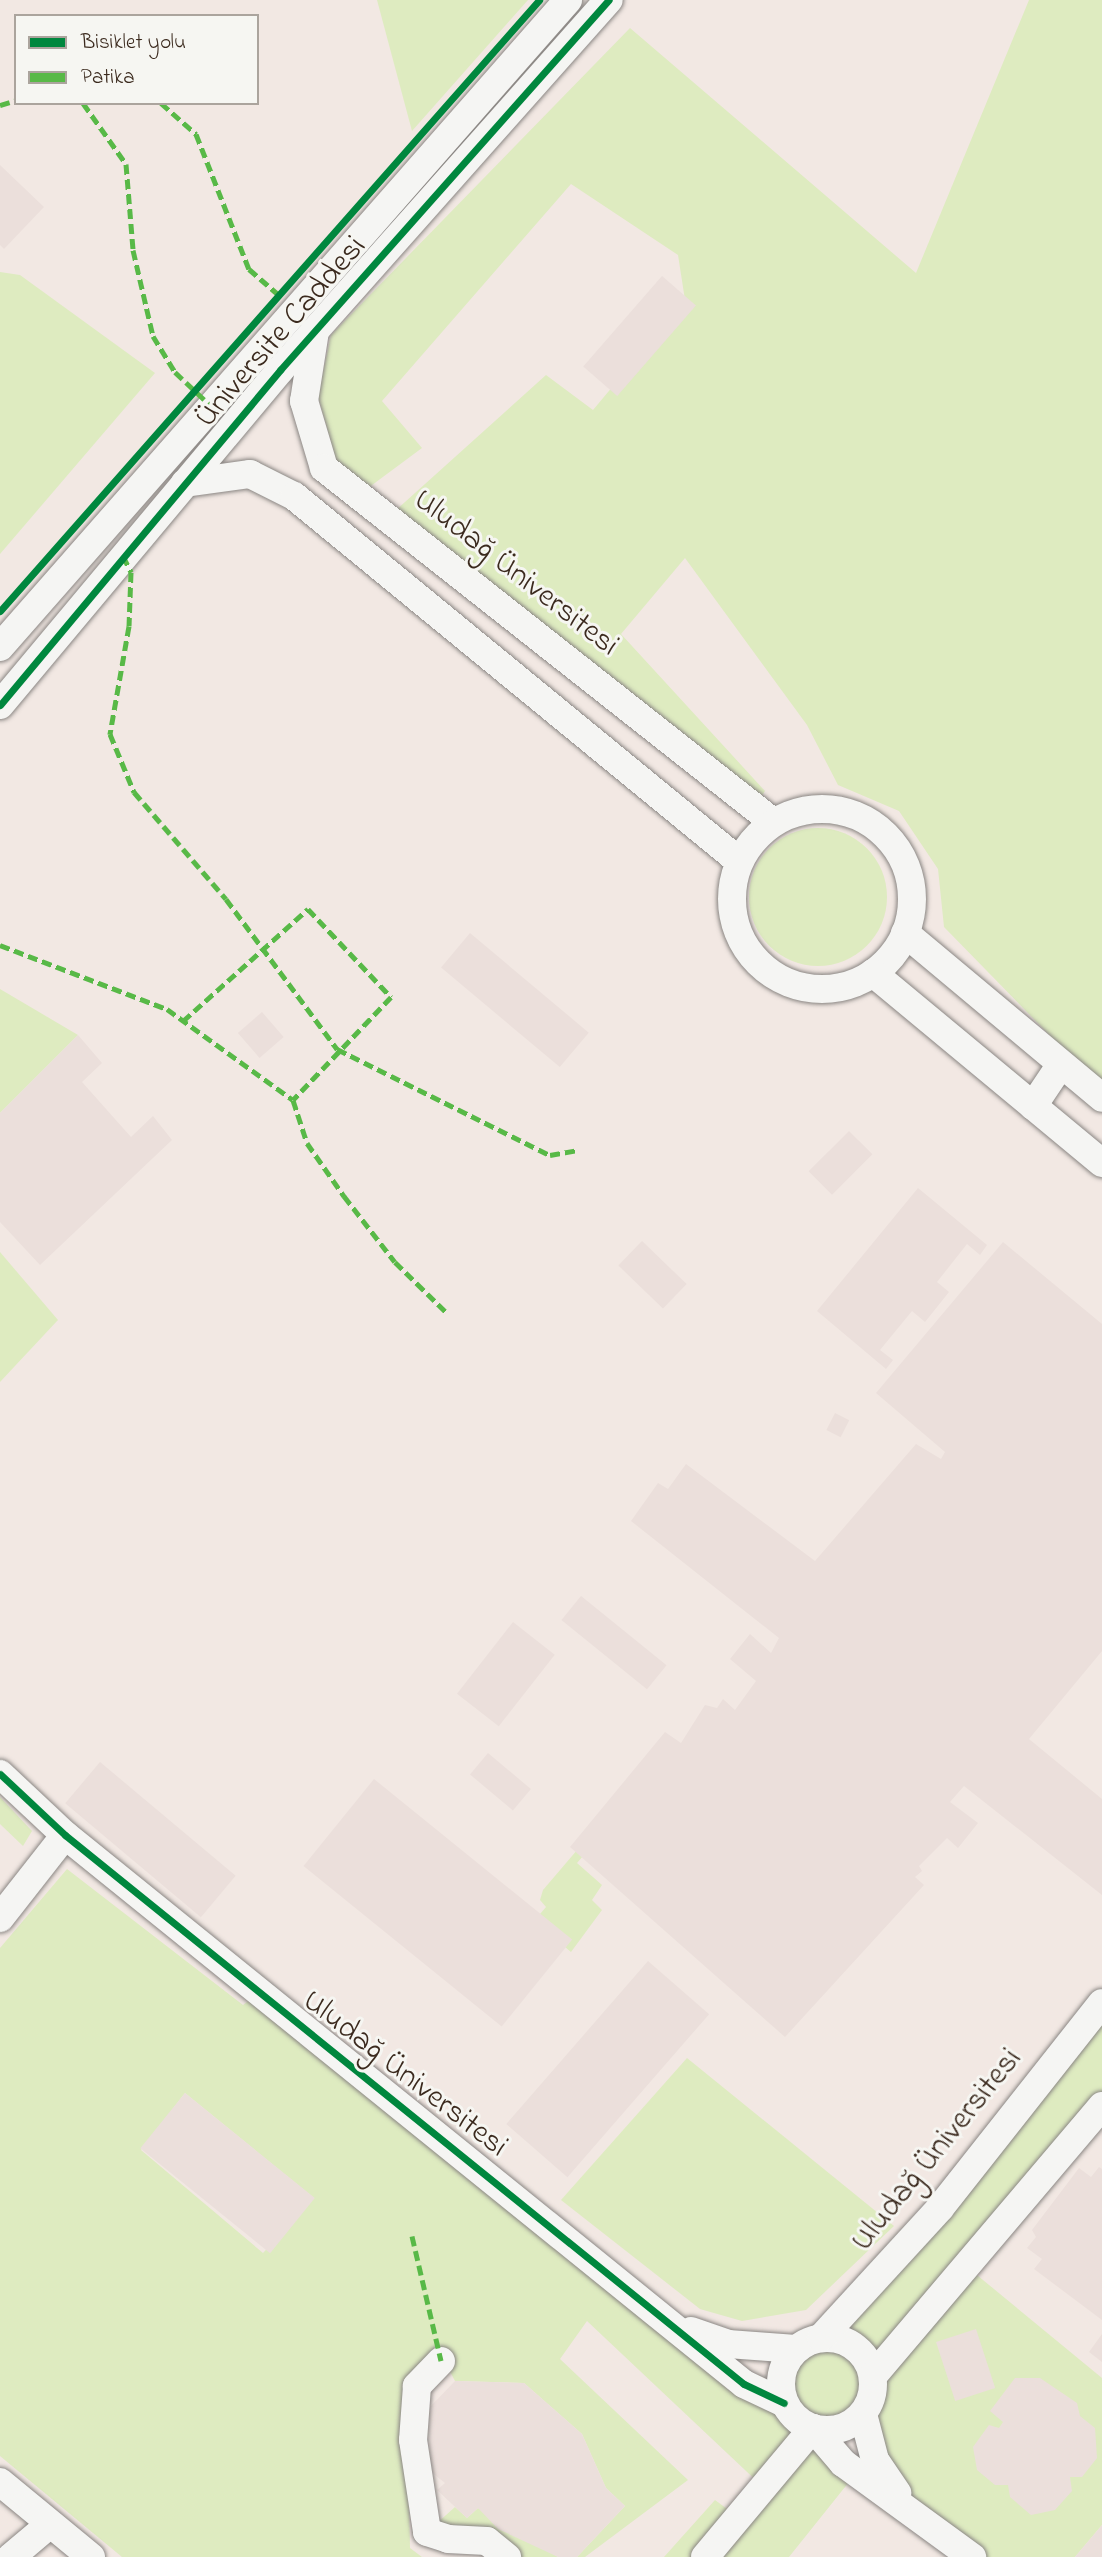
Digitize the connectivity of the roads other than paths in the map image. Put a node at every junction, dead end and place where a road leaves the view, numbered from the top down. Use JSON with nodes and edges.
{"nodes":[{"id":1,"x":568,"y":0,"type":"edge"},
{"id":2,"x":609,"y":0,"type":"edge"},
{"id":3,"x":315,"y":331,"type":"junction"},
{"id":4,"x":185,"y":484,"type":"junction"},
{"id":5,"x":0,"y":647,"type":"edge"},
{"id":6,"x":0,"y":705,"type":"edge"},
{"id":7,"x":773,"y":822,"type":"junction"},
{"id":8,"x":739,"y":860,"type":"junction"},
{"id":9,"x":905,"y":933,"type":"junction"},
{"id":10,"x":873,"y":973,"type":"junction"},
{"id":11,"x":1061,"y":1064,"type":"junction"},
{"id":12,"x":1102,"y":1098,"type":"edge"},
{"id":13,"x":1033,"y":1106,"type":"junction"},
{"id":14,"x":1102,"y":1163,"type":"edge"},
{"id":15,"x":0,"y":1774,"type":"edge"},
{"id":16,"x":65,"y":1835,"type":"junction"},
{"id":17,"x":0,"y":1918,"type":"edge"},
{"id":18,"x":1102,"y":2004,"type":"edge"},
{"id":19,"x":1102,"y":2106,"type":"edge"},
{"id":20,"x":672,"y":2324,"type":"junction"},
{"id":21,"x":809,"y":2343,"type":"junction"},
{"id":22,"x":441,"y":2361,"type":"dead end"},
{"id":23,"x":873,"y":2376,"type":"junction"},
{"id":24,"x":785,"y":2403,"type":"junction"},
{"id":25,"x":863,"y":2414,"type":"junction"},
{"id":26,"x":813,"y":2428,"type":"junction"},
{"id":27,"x":0,"y":2482,"type":"edge"},
{"id":28,"x":902,"y":2501,"type":"junction"},
{"id":29,"x":50,"y":2524,"type":"junction"},
{"id":30,"x":10,"y":2557,"type":"edge"},
{"id":31,"x":91,"y":2557,"type":"edge"},
{"id":32,"x":507,"y":2557,"type":"edge"},
{"id":33,"x":705,"y":2557,"type":"edge"},
{"id":34,"x":972,"y":2557,"type":"edge"}],
"edges":[{"from":1,"to":5,"type":"street","name":"Üniversite Caddesi"},
{"from":2,"to":3,"type":"street","name":"Üniversite Caddesi"},
{"from":3,"to":4,"type":"street","name":"Üniversite Caddesi"},
{"from":3,"to":7,"type":"street","name":"Uludağ Üniversitesi"},
{"from":4,"to":6,"type":"street","name":"Üniversite Caddesi"},
{"from":4,"to":8,"type":"street"},
{"from":7,"to":8,"type":"street"},
{"from":7,"to":9,"type":"street"},
{"from":8,"to":10,"type":"street"},
{"from":9,"to":10,"type":"street"},
{"from":9,"to":11,"type":"street"},
{"from":10,"to":13,"type":"street"},
{"from":11,"to":12,"type":"street"},
{"from":11,"to":13,"type":"street"},
{"from":13,"to":14,"type":"street"},
{"from":15,"to":16,"type":"street","name":"Uludağ Üniversitesi"},
{"from":16,"to":17,"type":"street"},
{"from":16,"to":20,"type":"street","name":"Uludağ Üniversitesi"},
{"from":18,"to":21,"type":"street","name":"Uludağ Üniversitesi"},
{"from":19,"to":23,"type":"street","name":"Uludağ Üniversitesi"},
{"from":20,"to":21,"type":"street","name":"Uludağ Üniversitesi"},
{"from":20,"to":24,"type":"street","name":"Uludağ Üniversitesi"},
{"from":21,"to":23,"type":"street","name":"Uludağ Üniversitesi"},
{"from":21,"to":24,"type":"street","name":"Uludağ Üniversitesi"},
{"from":22,"to":32,"type":"street"},
{"from":23,"to":25,"type":"street","name":"Uludağ Üniversitesi"},
{"from":24,"to":26,"type":"street","name":"Uludağ Üniversitesi"},
{"from":25,"to":26,"type":"street"},
{"from":25,"to":28,"type":"street","name":"Uludağ Üniversitesi"},
{"from":26,"to":28,"type":"street","name":"Uludağ Üniversitesi"},
{"from":26,"to":33,"type":"street"},
{"from":27,"to":29,"type":"street"},
{"from":28,"to":34,"type":"street","name":"Uludağ Üniversitesi"},
{"from":29,"to":30,"type":"street"},
{"from":29,"to":31,"type":"street"}]}
